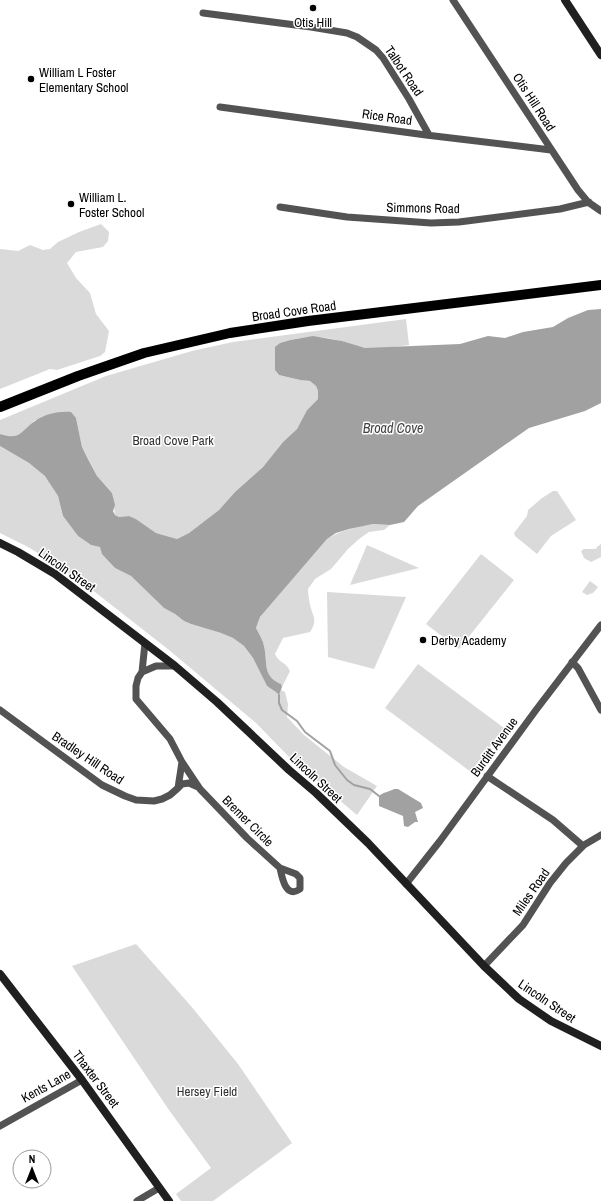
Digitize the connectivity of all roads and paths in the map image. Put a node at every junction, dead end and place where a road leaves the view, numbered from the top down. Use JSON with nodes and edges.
{"nodes":[{"id":1,"x":453,"y":0,"type":"edge"},
{"id":2,"x":565,"y":0,"type":"edge"},
{"id":3,"x":203,"y":13,"type":"dead end"},
{"id":4,"x":601,"y":55,"type":"edge"},
{"id":5,"x":220,"y":107,"type":"dead end"},
{"id":6,"x":429,"y":135,"type":"junction"},
{"id":7,"x":551,"y":150,"type":"junction"},
{"id":8,"x":589,"y":202,"type":"junction"},
{"id":9,"x":280,"y":207,"type":"dead end"},
{"id":10,"x":601,"y":211,"type":"edge"},
{"id":11,"x":601,"y":285,"type":"edge"},
{"id":12,"x":0,"y":407,"type":"edge"},
{"id":13,"x":0,"y":543,"type":"edge"},
{"id":14,"x":601,"y":625,"type":"edge"},
{"id":15,"x":145,"y":643,"type":"junction"},
{"id":16,"x":572,"y":662,"type":"junction"},
{"id":17,"x":175,"y":666,"type":"junction"},
{"id":18,"x":142,"y":672,"type":"junction"},
{"id":19,"x":0,"y":710,"type":"edge"},
{"id":20,"x":601,"y":710,"type":"edge"},
{"id":21,"x":182,"y":762,"type":"junction"},
{"id":22,"x":487,"y":776,"type":"junction"},
{"id":23,"x":178,"y":788,"type":"junction"},
{"id":24,"x":200,"y":789,"type":"junction"},
{"id":25,"x":601,"y":835,"type":"edge"},
{"id":26,"x":583,"y":846,"type":"junction"},
{"id":27,"x":280,"y":868,"type":"dead end"},
{"id":28,"x":406,"y":884,"type":"junction"},
{"id":29,"x":484,"y":966,"type":"junction"},
{"id":30,"x":0,"y":974,"type":"edge"},
{"id":31,"x":601,"y":1046,"type":"edge"},
{"id":32,"x":82,"y":1080,"type":"junction"},
{"id":33,"x":0,"y":1126,"type":"edge"},
{"id":34,"x":159,"y":1188,"type":"junction"},
{"id":35,"x":137,"y":1201,"type":"edge"},
{"id":36,"x":169,"y":1201,"type":"edge"}],
"edges":[{"from":1,"to":7,"type":"street","name":"Otis Hill Road"},
{"from":2,"to":4,"type":"main road"},
{"from":3,"to":6,"type":"street","name":"Talbot Road"},
{"from":5,"to":6,"type":"street","name":"Rice Road"},
{"from":6,"to":7,"type":"street","name":"Rice Road"},
{"from":7,"to":8,"type":"street","name":"Otis Hill Road"},
{"from":8,"to":9,"type":"street","name":"Simmons Road"},
{"from":8,"to":10,"type":"street","name":"Otis Hill Road"},
{"from":11,"to":12,"type":"main road","name":"Broad Cove Road"},
{"from":13,"to":15,"type":"main road","name":"Lincoln Street"},
{"from":14,"to":16,"type":"street","name":"Burditt Avenue"},
{"from":15,"to":17,"type":"main road","name":"Lincoln Street"},
{"from":15,"to":18,"type":"street"},
{"from":16,"to":20,"type":"street"},
{"from":16,"to":22,"type":"street","name":"Burditt Avenue"},
{"from":17,"to":18,"type":"street"},
{"from":17,"to":28,"type":"main road","name":"Lincoln Street"},
{"from":18,"to":21,"type":"street"},
{"from":19,"to":23,"type":"street","name":"Bradley Hill Road"},
{"from":21,"to":23,"type":"street"},
{"from":21,"to":24,"type":"street","name":"Bremer Circle"},
{"from":22,"to":26,"type":"street"},
{"from":22,"to":28,"type":"street","name":"Burditt Avenue"},
{"from":23,"to":24,"type":"street"},
{"from":24,"to":27,"type":"street","name":"Bremer Circle"},
{"from":25,"to":26,"type":"street","name":"Miles Road"},
{"from":26,"to":29,"type":"street","name":"Miles Road"},
{"from":28,"to":29,"type":"main road","name":"Lincoln Street"},
{"from":29,"to":31,"type":"main road","name":"Lincoln Street"},
{"from":30,"to":32,"type":"main road","name":"Thaxter Street"},
{"from":32,"to":33,"type":"street","name":"Kents Lane"},
{"from":32,"to":34,"type":"main road","name":"Thaxter Street"},
{"from":34,"to":35,"type":"street"},
{"from":34,"to":36,"type":"main road","name":"Thaxter Street"}]}
